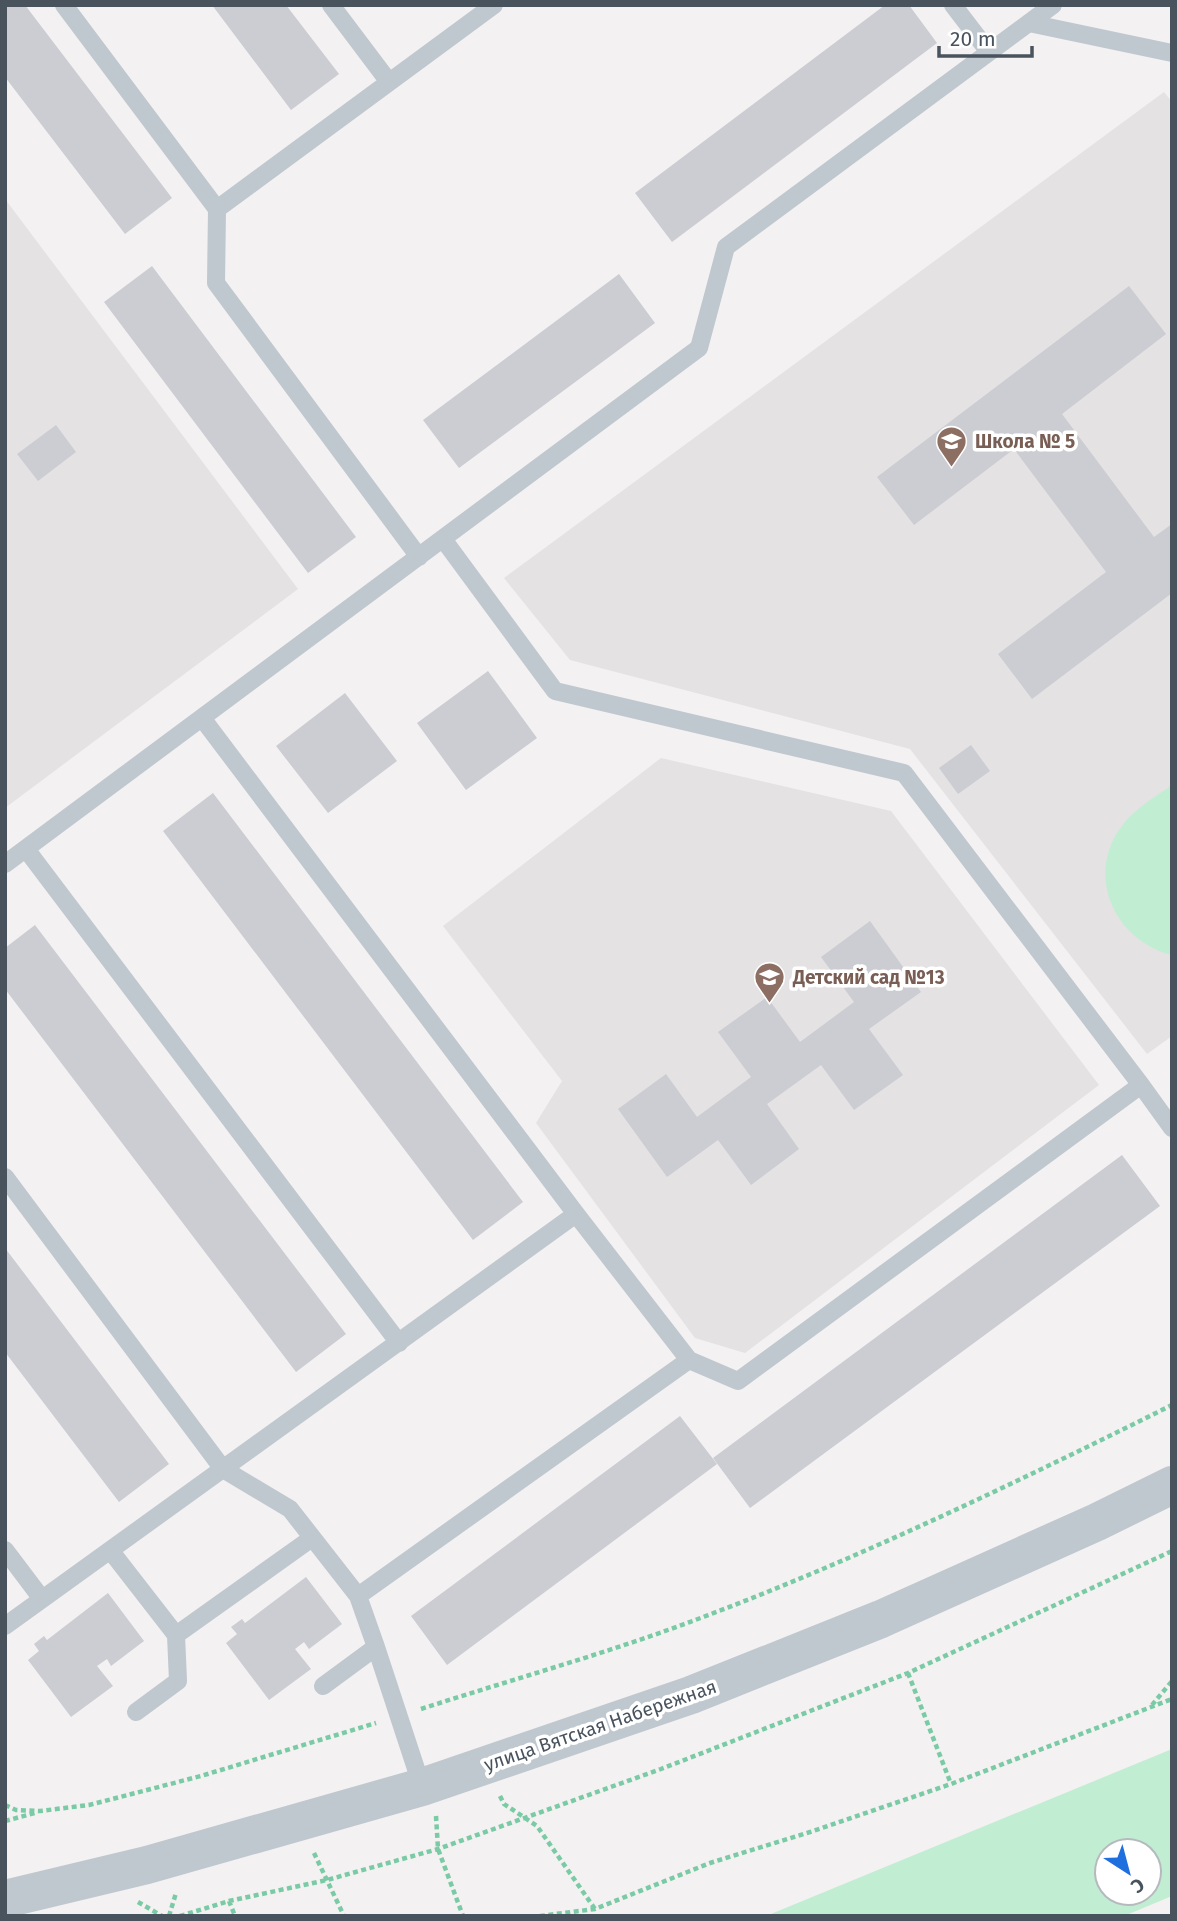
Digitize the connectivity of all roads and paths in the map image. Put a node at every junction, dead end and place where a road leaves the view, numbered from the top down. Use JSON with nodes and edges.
{"nodes":[{"id":1,"x":64,"y":5,"type":"edge"},
{"id":2,"x":331,"y":5,"type":"edge"},
{"id":3,"x":494,"y":5,"type":"edge"},
{"id":4,"x":953,"y":5,"type":"edge"},
{"id":5,"x":1053,"y":5,"type":"edge"},
{"id":6,"x":1029,"y":23,"type":"junction"},
{"id":7,"x":989,"y":52,"type":"junction"},
{"id":8,"x":1172,"y":53,"type":"edge"},
{"id":9,"x":390,"y":82,"type":"junction"},
{"id":10,"x":217,"y":209,"type":"junction"},
{"id":11,"x":443,"y":539,"type":"junction"},
{"id":12,"x":419,"y":557,"type":"junction"},
{"id":13,"x":202,"y":718,"type":"junction"},
{"id":14,"x":26,"y":849,"type":"junction"},
{"id":15,"x":5,"y":864,"type":"edge"},
{"id":16,"x":1140,"y":1085,"type":"junction"},
{"id":17,"x":1170,"y":1120,"type":"edge"},
{"id":18,"x":5,"y":1177,"type":"edge"},
{"id":19,"x":576,"y":1214,"type":"junction"},
{"id":20,"x":399,"y":1343,"type":"junction"},
{"id":21,"x":689,"y":1360,"type":"junction"},
{"id":22,"x":1172,"y":1405,"type":"edge"},
{"id":23,"x":223,"y":1469,"type":"junction"},
{"id":24,"x":1172,"y":1485,"type":"edge"},
{"id":25,"x":312,"y":1538,"type":"junction"},
{"id":26,"x":5,"y":1550,"type":"edge"},
{"id":27,"x":110,"y":1550,"type":"junction"},
{"id":28,"x":1172,"y":1550,"type":"edge"},
{"id":29,"x":358,"y":1596,"type":"junction"},
{"id":30,"x":42,"y":1599,"type":"junction"},
{"id":31,"x":5,"y":1626,"type":"edge"},
{"id":32,"x":176,"y":1635,"type":"junction"},
{"id":33,"x":376,"y":1647,"type":"junction"},
{"id":34,"x":908,"y":1673,"type":"junction"},
{"id":35,"x":1172,"y":1681,"type":"edge"},
{"id":36,"x":323,"y":1686,"type":"dead end"},
{"id":37,"x":1172,"y":1699,"type":"edge"},
{"id":38,"x":1152,"y":1706,"type":"junction"},
{"id":39,"x":136,"y":1712,"type":"dead end"},
{"id":40,"x":400,"y":1716,"type":"junction"},
{"id":41,"x":951,"y":1784,"type":"junction"},
{"id":42,"x":422,"y":1787,"type":"junction"},
{"id":43,"x":500,"y":1796,"type":"dead end"},
{"id":44,"x":5,"y":1805,"type":"edge"},
{"id":45,"x":40,"y":1811,"type":"junction"},
{"id":46,"x":525,"y":1818,"type":"junction"},
{"id":47,"x":5,"y":1821,"type":"edge"},
{"id":48,"x":436,"y":1825,"type":"dead end"},
{"id":49,"x":311,"y":1847,"type":"dead end"},
{"id":50,"x":438,"y":1849,"type":"junction"},
{"id":51,"x":327,"y":1880,"type":"junction"},
{"id":52,"x":180,"y":1883,"type":"dead end"},
{"id":53,"x":130,"y":1896,"type":"dead end"},
{"id":54,"x":5,"y":1899,"type":"edge"},
{"id":55,"x":229,"y":1901,"type":"junction"},
{"id":56,"x":595,"y":1909,"type":"junction"},
{"id":57,"x":162,"y":1916,"type":"edge"},
{"id":58,"x":169,"y":1916,"type":"edge"},
{"id":59,"x":180,"y":1916,"type":"edge"},
{"id":60,"x":234,"y":1916,"type":"edge"},
{"id":61,"x":344,"y":1916,"type":"edge"},
{"id":62,"x":463,"y":1916,"type":"edge"},
{"id":63,"x":541,"y":1916,"type":"edge"}],
"edges":[{"from":1,"to":10,"type":"lane"},
{"from":2,"to":9,"type":"lane"},
{"from":3,"to":9,"type":"lane"},
{"from":4,"to":7,"type":"lane"},
{"from":5,"to":6,"type":"lane"},
{"from":6,"to":7,"type":"lane"},
{"from":6,"to":8,"type":"lane"},
{"from":7,"to":11,"type":"lane"},
{"from":9,"to":10,"type":"lane"},
{"from":10,"to":12,"type":"lane"},
{"from":11,"to":12,"type":"lane"},
{"from":11,"to":16,"type":"lane"},
{"from":12,"to":13,"type":"lane"},
{"from":13,"to":14,"type":"lane"},
{"from":13,"to":19,"type":"lane"},
{"from":14,"to":15,"type":"lane"},
{"from":14,"to":20,"type":"lane"},
{"from":16,"to":17,"type":"lane"},
{"from":16,"to":21,"type":"lane"},
{"from":18,"to":23,"type":"lane"},
{"from":19,"to":20,"type":"lane"},
{"from":19,"to":21,"type":"lane"},
{"from":20,"to":23,"type":"lane"},
{"from":21,"to":29,"type":"lane"},
{"from":22,"to":40,"type":"path"},
{"from":23,"to":25,"type":"lane"},
{"from":23,"to":27,"type":"lane"},
{"from":24,"to":42,"type":"street","name":"улица Вятская Набережная"},
{"from":25,"to":29,"type":"lane"},
{"from":25,"to":32,"type":"lane"},
{"from":26,"to":30,"type":"lane"},
{"from":27,"to":30,"type":"lane"},
{"from":27,"to":32,"type":"lane"},
{"from":28,"to":34,"type":"path"},
{"from":29,"to":33,"type":"lane"},
{"from":30,"to":31,"type":"lane"},
{"from":32,"to":39,"type":"lane"},
{"from":33,"to":36,"type":"lane"},
{"from":33,"to":40,"type":"lane"},
{"from":34,"to":41,"type":"path"},
{"from":34,"to":46,"type":"path"},
{"from":35,"to":38,"type":"path"},
{"from":37,"to":38,"type":"path"},
{"from":38,"to":41,"type":"path"},
{"from":40,"to":42,"type":"lane"},
{"from":40,"to":45,"type":"path"},
{"from":41,"to":56,"type":"path"},
{"from":42,"to":54,"type":"street","name":"улица Вятская Набережная"},
{"from":43,"to":46,"type":"path"},
{"from":44,"to":45,"type":"path"},
{"from":45,"to":47,"type":"path"},
{"from":46,"to":50,"type":"path"},
{"from":46,"to":56,"type":"path"},
{"from":48,"to":50,"type":"path"},
{"from":49,"to":51,"type":"path"},
{"from":50,"to":51,"type":"path"},
{"from":50,"to":62,"type":"path"},
{"from":51,"to":55,"type":"path"},
{"from":51,"to":61,"type":"path"},
{"from":52,"to":58,"type":"path"},
{"from":53,"to":57,"type":"path"},
{"from":55,"to":59,"type":"path"},
{"from":55,"to":60,"type":"path"},
{"from":56,"to":63,"type":"path"}]}
